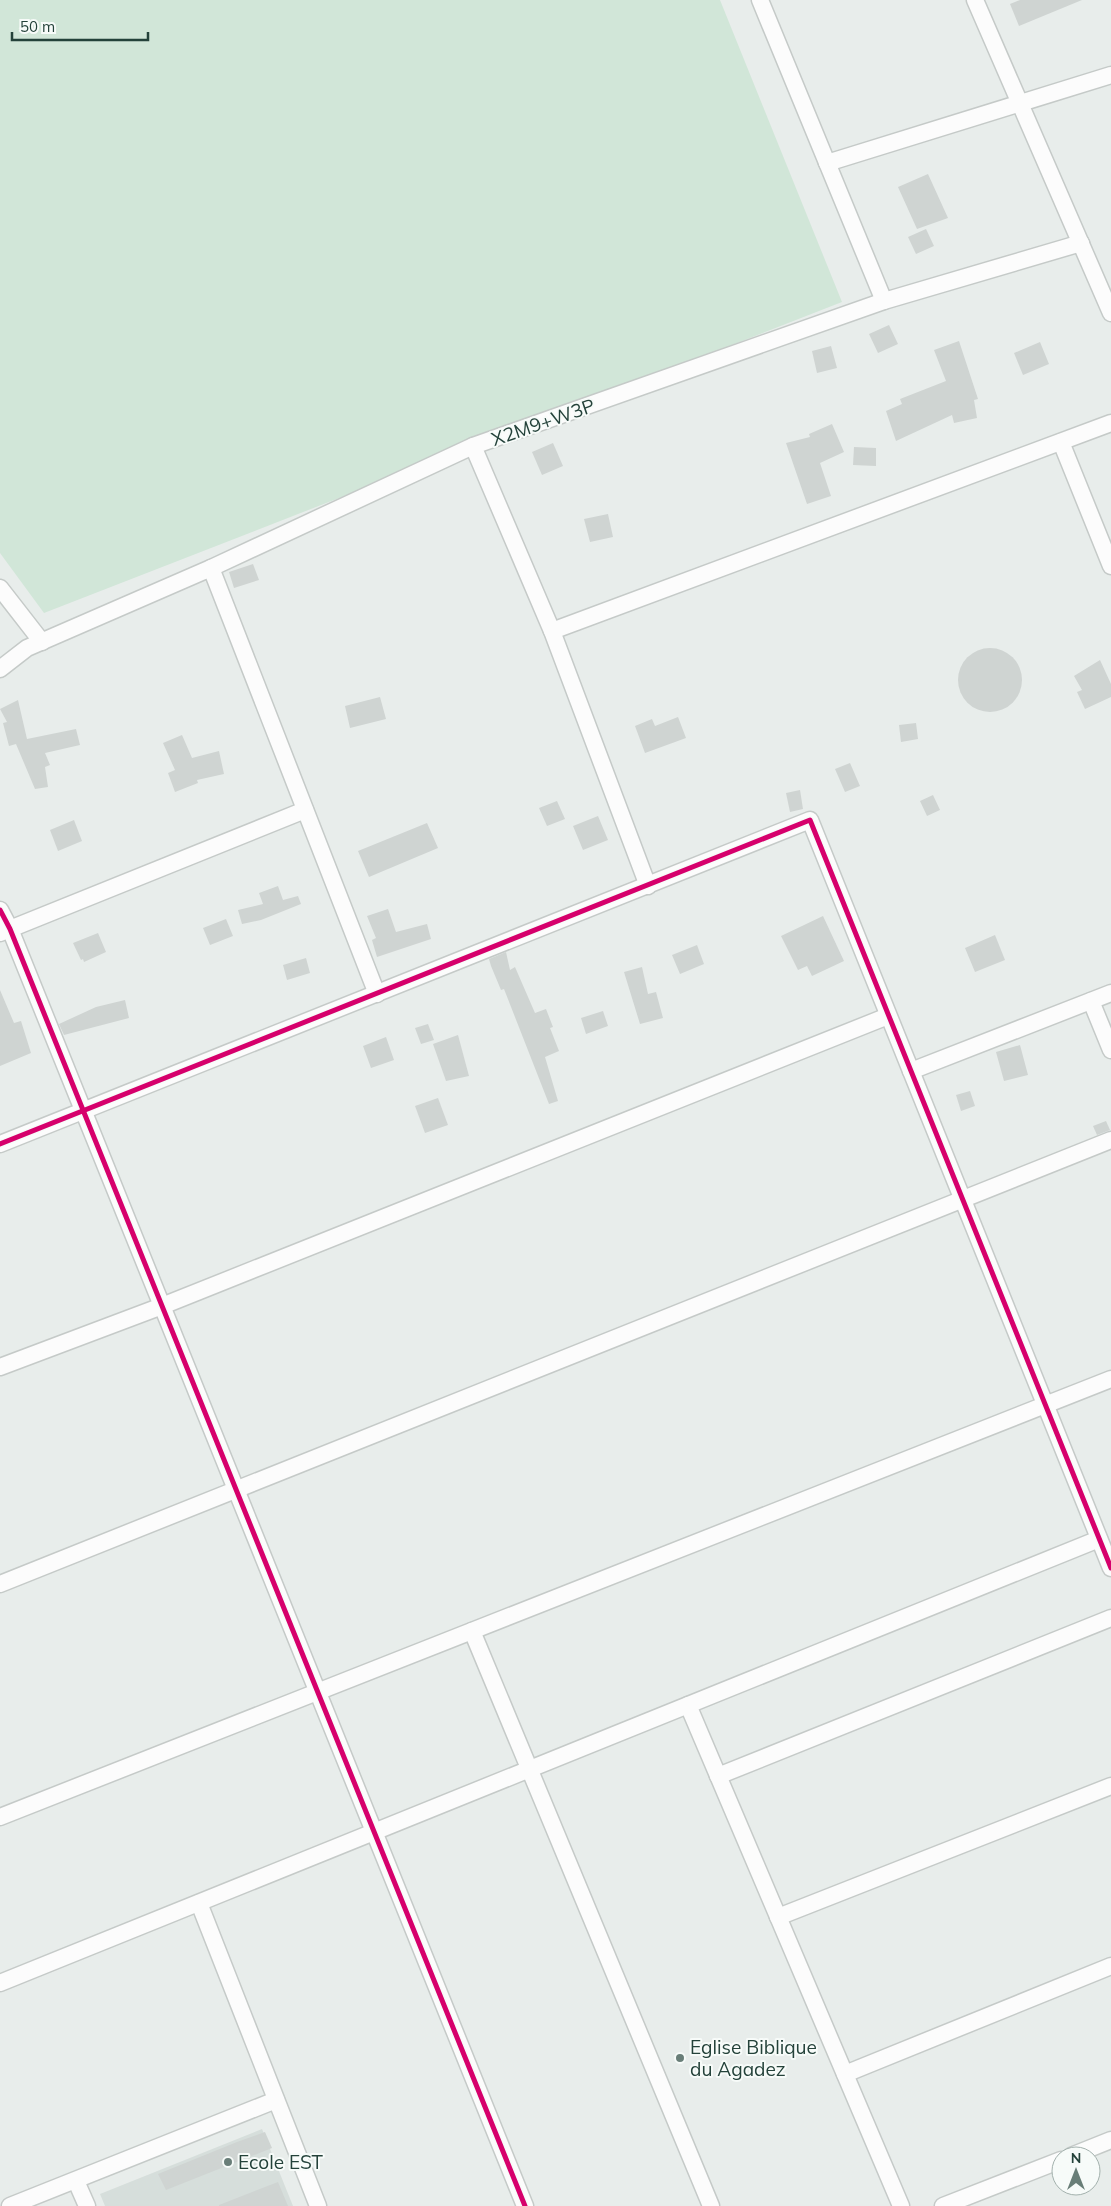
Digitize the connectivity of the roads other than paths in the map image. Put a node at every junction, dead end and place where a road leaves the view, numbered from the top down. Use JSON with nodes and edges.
{"nodes":[{"id":1,"x":760,"y":0,"type":"edge"},
{"id":2,"x":975,"y":0,"type":"edge"},
{"id":3,"x":1111,"y":75,"type":"edge"},
{"id":4,"x":1020,"y":103,"type":"junction"},
{"id":5,"x":827,"y":163,"type":"junction"},
{"id":6,"x":1081,"y":243,"type":"junction"},
{"id":7,"x":884,"y":301,"type":"junction"},
{"id":8,"x":1111,"y":313,"type":"edge"},
{"id":9,"x":1111,"y":423,"type":"edge"},
{"id":10,"x":1061,"y":442,"type":"junction"},
{"id":11,"x":473,"y":446,"type":"junction"},
{"id":12,"x":1111,"y":566,"type":"edge"},
{"id":13,"x":211,"y":568,"type":"junction"},
{"id":14,"x":0,"y":588,"type":"edge"},
{"id":15,"x":552,"y":631,"type":"junction"},
{"id":16,"x":42,"y":642,"type":"junction"},
{"id":17,"x":0,"y":669,"type":"edge"},
{"id":18,"x":305,"y":810,"type":"junction"},
{"id":19,"x":648,"y":886,"type":"junction"},
{"id":20,"x":0,"y":910,"type":"edge"},
{"id":21,"x":5,"y":931,"type":"edge"},
{"id":22,"x":1111,"y":993,"type":"edge"},
{"id":23,"x":377,"y":994,"type":"junction"},
{"id":24,"x":1091,"y":1001,"type":"junction"},
{"id":25,"x":888,"y":1016,"type":"junction"},
{"id":26,"x":1111,"y":1050,"type":"edge"},
{"id":27,"x":911,"y":1071,"type":"junction"},
{"id":28,"x":84,"y":1112,"type":"junction"},
{"id":29,"x":1111,"y":1140,"type":"edge"},
{"id":30,"x":0,"y":1144,"type":"edge"},
{"id":31,"x":962,"y":1198,"type":"junction"},
{"id":32,"x":162,"y":1306,"type":"junction"},
{"id":33,"x":0,"y":1367,"type":"edge"},
{"id":34,"x":1111,"y":1379,"type":"edge"},
{"id":35,"x":1045,"y":1405,"type":"junction"},
{"id":36,"x":236,"y":1489,"type":"junction"},
{"id":37,"x":1100,"y":1539,"type":"junction"},
{"id":38,"x":1111,"y":1568,"type":"edge"},
{"id":39,"x":0,"y":1584,"type":"edge"},
{"id":40,"x":1111,"y":1618,"type":"edge"},
{"id":41,"x":472,"y":1631,"type":"junction"},
{"id":42,"x":318,"y":1692,"type":"junction"},
{"id":43,"x":688,"y":1706,"type":"junction"},
{"id":44,"x":530,"y":1770,"type":"junction"},
{"id":45,"x":718,"y":1776,"type":"junction"},
{"id":46,"x":1111,"y":1786,"type":"edge"},
{"id":47,"x":0,"y":1817,"type":"edge"},
{"id":48,"x":374,"y":1832,"type":"junction"},
{"id":49,"x":199,"y":1903,"type":"junction"},
{"id":50,"x":778,"y":1917,"type":"junction"},
{"id":51,"x":1111,"y":1966,"type":"edge"},
{"id":52,"x":0,"y":1983,"type":"edge"},
{"id":53,"x":845,"y":2074,"type":"junction"},
{"id":54,"x":276,"y":2100,"type":"junction"},
{"id":55,"x":1111,"y":2140,"type":"edge"},
{"id":56,"x":1096,"y":2146,"type":"edge"},
{"id":57,"x":1051,"y":2164,"type":"edge"},
{"id":58,"x":76,"y":2181,"type":"junction"},
{"id":59,"x":10,"y":2206,"type":"edge"},
{"id":60,"x":87,"y":2206,"type":"edge"},
{"id":61,"x":318,"y":2206,"type":"edge"},
{"id":62,"x":525,"y":2206,"type":"edge"},
{"id":63,"x":711,"y":2206,"type":"edge"},
{"id":64,"x":901,"y":2206,"type":"edge"},
{"id":65,"x":942,"y":2206,"type":"edge"}],
"edges":[{"from":1,"to":5,"type":"street"},
{"from":2,"to":4,"type":"street"},
{"from":3,"to":4,"type":"street"},
{"from":4,"to":5,"type":"street"},
{"from":4,"to":6,"type":"street"},
{"from":5,"to":7,"type":"street"},
{"from":6,"to":7,"type":"street","name":"X2M9+W3P"},
{"from":6,"to":8,"type":"street"},
{"from":7,"to":11,"type":"street","name":"X2M9+W3P"},
{"from":9,"to":10,"type":"street"},
{"from":10,"to":12,"type":"street"},
{"from":10,"to":15,"type":"street"},
{"from":11,"to":13,"type":"street","name":"X2M9+W3P"},
{"from":11,"to":15,"type":"street"},
{"from":13,"to":16,"type":"street","name":"X2M9+W3P"},
{"from":13,"to":18,"type":"street"},
{"from":14,"to":16,"type":"street"},
{"from":15,"to":19,"type":"street"},
{"from":16,"to":17,"type":"street","name":"X2M9+W3P"},
{"from":18,"to":21,"type":"street"},
{"from":18,"to":23,"type":"street"},
{"from":19,"to":23,"type":"street"},
{"from":19,"to":25,"type":"street"},
{"from":20,"to":21,"type":"street"},
{"from":21,"to":28,"type":"street"},
{"from":22,"to":24,"type":"street"},
{"from":23,"to":28,"type":"street"},
{"from":24,"to":26,"type":"street"},
{"from":24,"to":27,"type":"street"},
{"from":25,"to":27,"type":"street"},
{"from":25,"to":32,"type":"street"},
{"from":27,"to":31,"type":"street"},
{"from":28,"to":30,"type":"street"},
{"from":28,"to":32,"type":"street"},
{"from":29,"to":31,"type":"street"},
{"from":31,"to":35,"type":"street"},
{"from":31,"to":36,"type":"street"},
{"from":32,"to":33,"type":"street"},
{"from":32,"to":36,"type":"street"},
{"from":34,"to":35,"type":"street"},
{"from":35,"to":37,"type":"street"},
{"from":35,"to":41,"type":"street"},
{"from":36,"to":39,"type":"street"},
{"from":36,"to":42,"type":"street"},
{"from":37,"to":38,"type":"street"},
{"from":37,"to":43,"type":"street"},
{"from":40,"to":45,"type":"street"},
{"from":41,"to":42,"type":"street"},
{"from":41,"to":44,"type":"street"},
{"from":42,"to":47,"type":"street"},
{"from":42,"to":48,"type":"street"},
{"from":43,"to":44,"type":"street"},
{"from":43,"to":45,"type":"street"},
{"from":44,"to":48,"type":"street"},
{"from":44,"to":63,"type":"street"},
{"from":45,"to":50,"type":"street"},
{"from":46,"to":50,"type":"street"},
{"from":48,"to":49,"type":"street"},
{"from":48,"to":62,"type":"street"},
{"from":49,"to":52,"type":"street"},
{"from":49,"to":54,"type":"street"},
{"from":50,"to":53,"type":"street"},
{"from":51,"to":53,"type":"street"},
{"from":53,"to":64,"type":"street"},
{"from":54,"to":58,"type":"street"},
{"from":54,"to":61,"type":"street"},
{"from":55,"to":56,"type":"street"},
{"from":57,"to":65,"type":"street"},
{"from":58,"to":59,"type":"street"},
{"from":58,"to":60,"type":"street"}]}
